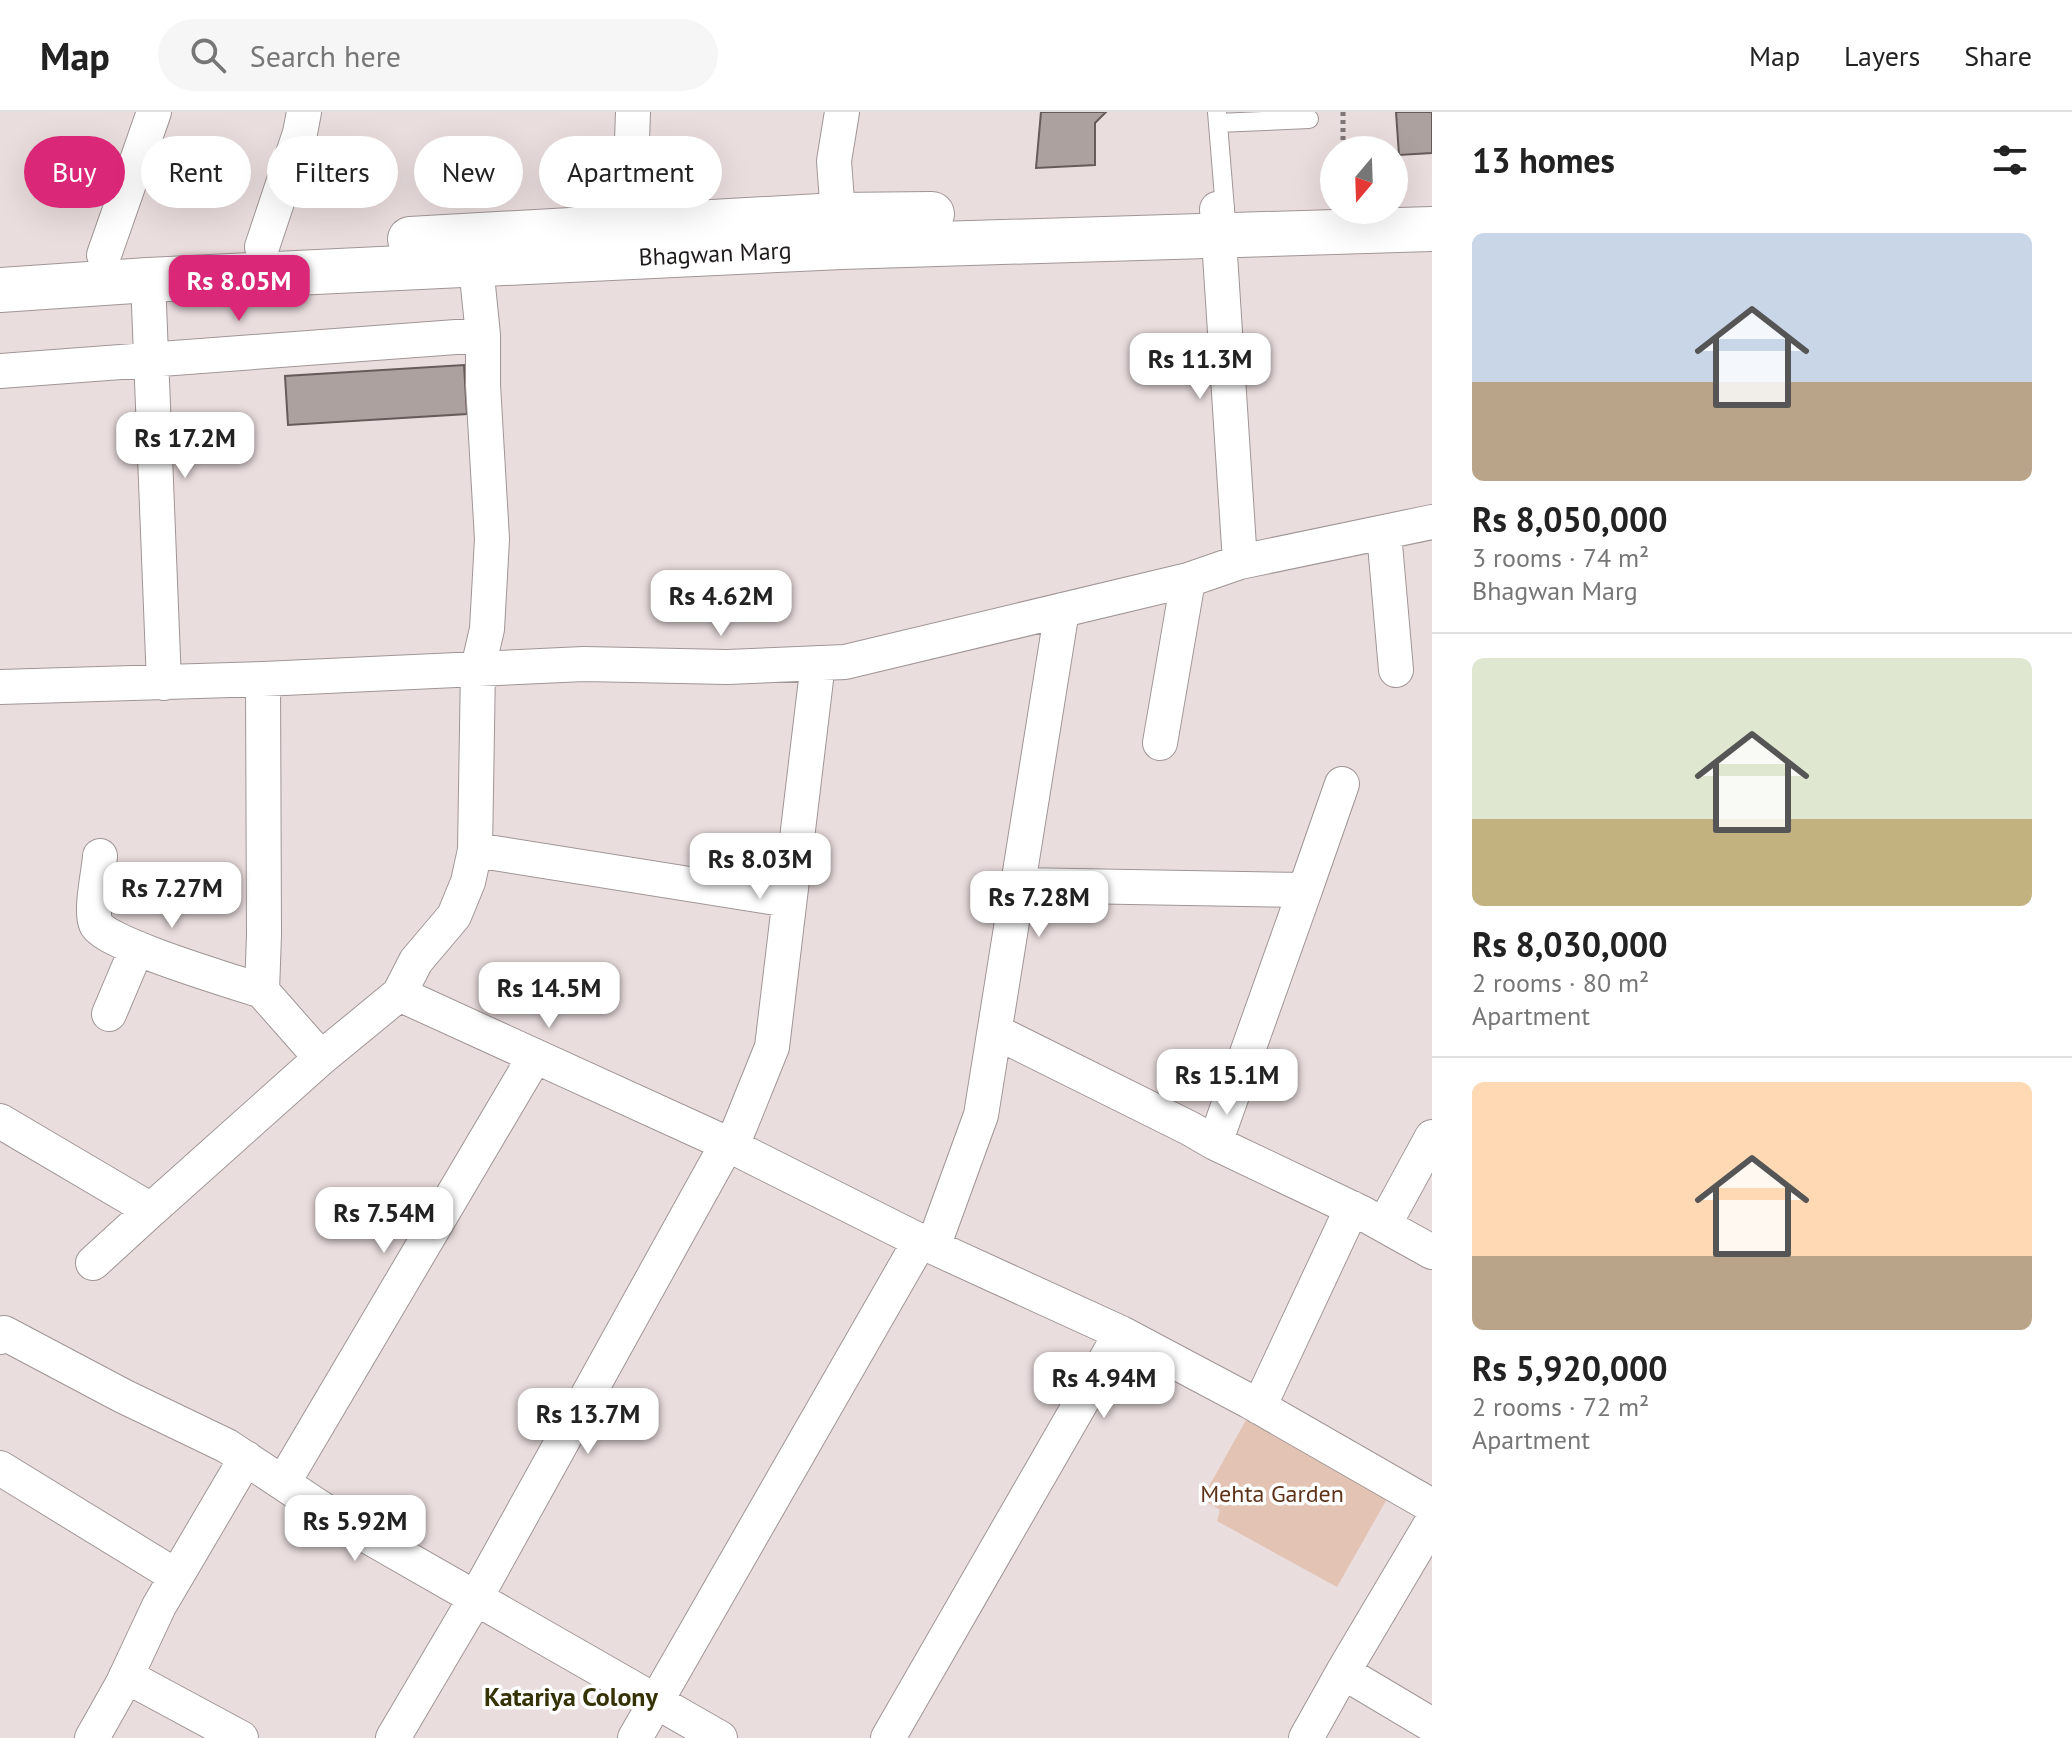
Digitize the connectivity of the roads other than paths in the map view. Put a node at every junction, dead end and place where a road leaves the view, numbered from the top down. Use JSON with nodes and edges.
{"nodes":[{"id":1,"x":154,"y":112,"type":"edge"},
{"id":2,"x":304,"y":112,"type":"edge"},
{"id":3,"x":633,"y":112,"type":"edge"},
{"id":4,"x":842,"y":112,"type":"edge"},
{"id":5,"x":1217,"y":117,"type":"edge"},
{"id":6,"x":1309,"y":119,"type":"dead end"},
{"id":7,"x":1432,"y":204,"type":"edge"},
{"id":8,"x":1408,"y":205,"type":"edge"},
{"id":9,"x":1320,"y":209,"type":"edge"},
{"id":10,"x":838,"y":215,"type":"junction"},
{"id":11,"x":1220,"y":218,"type":"junction"},
{"id":12,"x":629,"y":226,"type":"junction"},
{"id":13,"x":1432,"y":229,"type":"edge"},
{"id":14,"x":262,"y":247,"type":"junction"},
{"id":15,"x":471,"y":251,"type":"junction"},
{"id":16,"x":104,"y":255,"type":"junction"},
{"id":17,"x":0,"y":260,"type":"edge"},
{"id":18,"x":148,"y":280,"type":"junction"},
{"id":19,"x":0,"y":290,"type":"edge"},
{"id":20,"x":483,"y":335,"type":"junction"},
{"id":21,"x":151,"y":359,"type":"junction"},
{"id":22,"x":0,"y":371,"type":"edge"},
{"id":23,"x":1432,"y":522,"type":"edge"},
{"id":24,"x":1384,"y":533,"type":"junction"},
{"id":25,"x":1240,"y":562,"type":"junction"},
{"id":26,"x":1188,"y":580,"type":"junction"},
{"id":27,"x":1062,"y":610,"type":"junction"},
{"id":28,"x":818,"y":663,"type":"junction"},
{"id":29,"x":478,"y":668,"type":"junction"},
{"id":30,"x":1396,"y":670,"type":"dead end"},
{"id":31,"x":263,"y":679,"type":"junction"},
{"id":32,"x":164,"y":683,"type":"junction"},
{"id":33,"x":0,"y":687,"type":"edge"},
{"id":34,"x":1160,"y":743,"type":"dead end"},
{"id":35,"x":1342,"y":784,"type":"dead end"},
{"id":36,"x":475,"y":850,"type":"junction"},
{"id":37,"x":100,"y":856,"type":"dead end"},
{"id":38,"x":1017,"y":885,"type":"junction"},
{"id":39,"x":1305,"y":890,"type":"junction"},
{"id":40,"x":789,"y":900,"type":"junction"},
{"id":41,"x":137,"y":948,"type":"junction"},
{"id":42,"x":262,"y":991,"type":"junction"},
{"id":43,"x":399,"y":994,"type":"junction"},
{"id":44,"x":109,"y":1014,"type":"dead end"},
{"id":45,"x":996,"y":1032,"type":"junction"},
{"id":46,"x":535,"y":1056,"type":"junction"},
{"id":47,"x":321,"y":1058,"type":"junction"},
{"id":48,"x":0,"y":1121,"type":"edge"},
{"id":49,"x":1432,"y":1137,"type":"edge"},
{"id":50,"x":1215,"y":1143,"type":"junction"},
{"id":51,"x":730,"y":1145,"type":"junction"},
{"id":52,"x":1352,"y":1208,"type":"junction"},
{"id":53,"x":151,"y":1210,"type":"junction"},
{"id":54,"x":1384,"y":1225,"type":"junction"},
{"id":55,"x":927,"y":1244,"type":"junction"},
{"id":56,"x":1432,"y":1252,"type":"edge"},
{"id":57,"x":93,"y":1263,"type":"dead end"},
{"id":58,"x":1121,"y":1333,"type":"junction"},
{"id":59,"x":1,"y":1334,"type":"edge"},
{"id":60,"x":1259,"y":1407,"type":"junction"},
{"id":61,"x":246,"y":1458,"type":"junction"},
{"id":62,"x":0,"y":1468,"type":"edge"},
{"id":63,"x":283,"y":1483,"type":"junction"},
{"id":64,"x":1432,"y":1506,"type":"edge"},
{"id":65,"x":1432,"y":1522,"type":"edge"},
{"id":66,"x":176,"y":1576,"type":"junction"},
{"id":67,"x":475,"y":1599,"type":"junction"},
{"id":68,"x":1343,"y":1672,"type":"junction"},
{"id":69,"x":126,"y":1676,"type":"junction"},
{"id":70,"x":656,"y":1702,"type":"junction"},
{"id":71,"x":1432,"y":1725,"type":"edge"},
{"id":72,"x":92,"y":1738,"type":"edge"},
{"id":73,"x":241,"y":1738,"type":"edge"},
{"id":74,"x":393,"y":1738,"type":"edge"},
{"id":75,"x":635,"y":1738,"type":"edge"},
{"id":76,"x":720,"y":1738,"type":"edge"},
{"id":77,"x":888,"y":1738,"type":"edge"},
{"id":78,"x":1306,"y":1738,"type":"edge"}],
"edges":[{"from":1,"to":16,"type":"street"},
{"from":2,"to":14,"type":"street"},
{"from":3,"to":12,"type":"street"},
{"from":4,"to":10,"type":"street"},
{"from":5,"to":6,"type":"lane"},
{"from":5,"to":11,"type":"lane"},
{"from":7,"to":8,"type":"street"},
{"from":9,"to":11,"type":"street","name":"Bhagwan Marg"},
{"from":10,"to":11,"type":"street","name":"Bhagwan Marg"},
{"from":10,"to":12,"type":"street","name":"Bhagwan Marg"},
{"from":11,"to":13,"type":"street","name":"Bhagwan Marg"},
{"from":11,"to":15,"type":"street","name":"Bhagwan Marg"},
{"from":11,"to":25,"type":"street"},
{"from":12,"to":15,"type":"street","name":"Bhagwan Marg"},
{"from":14,"to":15,"type":"street","name":"Bhagwan Marg"},
{"from":14,"to":16,"type":"street","name":"Bhagwan Marg"},
{"from":15,"to":18,"type":"street","name":"Bhagwan Marg"},
{"from":15,"to":20,"type":"street"},
{"from":16,"to":17,"type":"street","name":"Bhagwan Marg"},
{"from":18,"to":19,"type":"street","name":"Bhagwan Marg"},
{"from":18,"to":21,"type":"street"},
{"from":20,"to":21,"type":"street"},
{"from":20,"to":29,"type":"street"},
{"from":21,"to":22,"type":"street"},
{"from":21,"to":32,"type":"street"},
{"from":23,"to":24,"type":"street"},
{"from":24,"to":25,"type":"street"},
{"from":24,"to":30,"type":"street"},
{"from":25,"to":26,"type":"street"},
{"from":26,"to":27,"type":"street"},
{"from":26,"to":34,"type":"street"},
{"from":27,"to":28,"type":"street"},
{"from":27,"to":38,"type":"street"},
{"from":28,"to":29,"type":"street"},
{"from":28,"to":40,"type":"street"},
{"from":29,"to":31,"type":"street"},
{"from":29,"to":36,"type":"street"},
{"from":31,"to":32,"type":"street"},
{"from":31,"to":42,"type":"street"},
{"from":32,"to":33,"type":"street"},
{"from":35,"to":39,"type":"street"},
{"from":36,"to":40,"type":"street"},
{"from":36,"to":43,"type":"street"},
{"from":37,"to":41,"type":"street"},
{"from":38,"to":39,"type":"street"},
{"from":38,"to":45,"type":"street"},
{"from":39,"to":50,"type":"street"},
{"from":40,"to":51,"type":"street"},
{"from":41,"to":42,"type":"street"},
{"from":41,"to":44,"type":"street"},
{"from":42,"to":47,"type":"street"},
{"from":43,"to":46,"type":"street"},
{"from":43,"to":47,"type":"street"},
{"from":45,"to":50,"type":"street"},
{"from":45,"to":55,"type":"street"},
{"from":46,"to":51,"type":"street"},
{"from":46,"to":63,"type":"street"},
{"from":47,"to":53,"type":"street"},
{"from":48,"to":53,"type":"street"},
{"from":49,"to":54,"type":"street"},
{"from":50,"to":52,"type":"street"},
{"from":51,"to":55,"type":"street"},
{"from":51,"to":67,"type":"street"},
{"from":52,"to":54,"type":"street"},
{"from":52,"to":60,"type":"street"},
{"from":53,"to":57,"type":"street"},
{"from":54,"to":56,"type":"street"},
{"from":55,"to":58,"type":"street"},
{"from":55,"to":70,"type":"street"},
{"from":58,"to":60,"type":"street"},
{"from":58,"to":77,"type":"street"},
{"from":59,"to":61,"type":"street"},
{"from":60,"to":64,"type":"street"},
{"from":61,"to":63,"type":"street"},
{"from":61,"to":66,"type":"street"},
{"from":62,"to":66,"type":"street"},
{"from":63,"to":67,"type":"street"},
{"from":65,"to":68,"type":"street"},
{"from":66,"to":69,"type":"street"},
{"from":67,"to":70,"type":"street"},
{"from":67,"to":74,"type":"street"},
{"from":68,"to":71,"type":"street"},
{"from":68,"to":78,"type":"street"},
{"from":69,"to":72,"type":"street"},
{"from":69,"to":73,"type":"street"},
{"from":70,"to":75,"type":"street"},
{"from":70,"to":76,"type":"street"}]}
